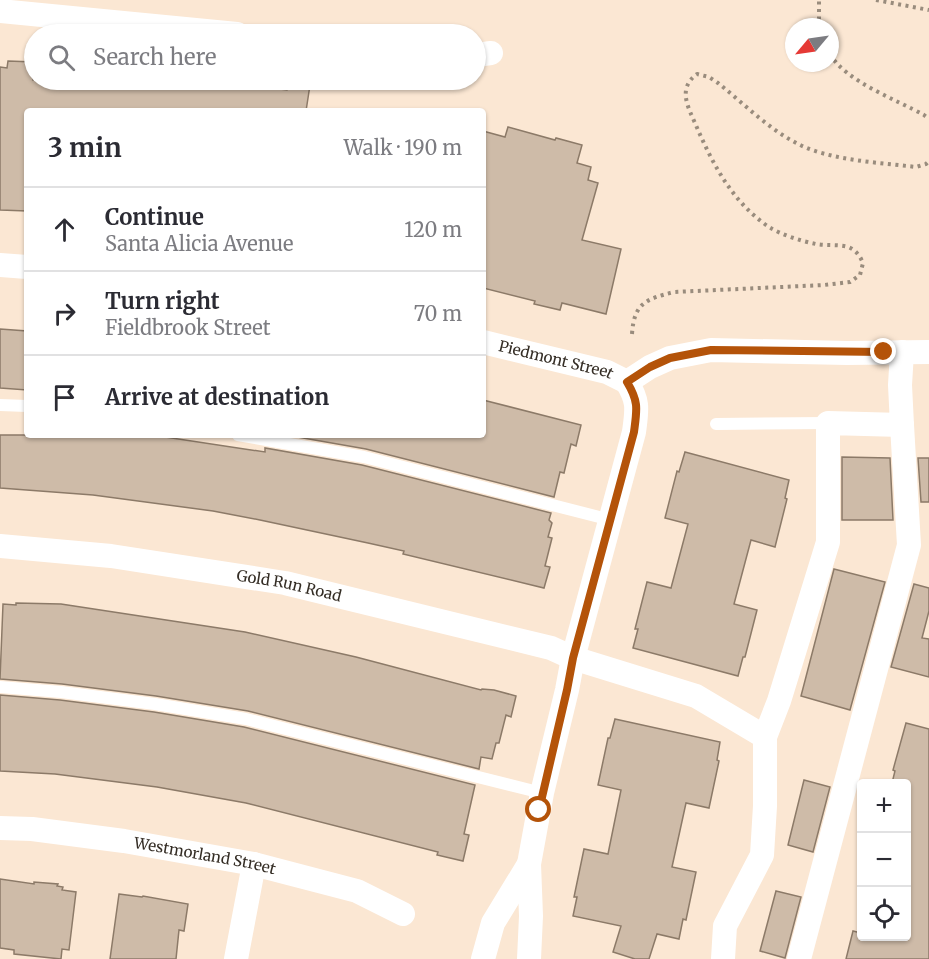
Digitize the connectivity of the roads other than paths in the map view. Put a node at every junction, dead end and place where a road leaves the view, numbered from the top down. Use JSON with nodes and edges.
{"nodes":[{"id":1,"x":5,"y":8,"type":"edge"},
{"id":2,"x":148,"y":24,"type":"edge"},
{"id":3,"x":0,"y":265,"type":"edge"},
{"id":4,"x":24,"y":267,"type":"edge"},
{"id":5,"x":486,"y":343,"type":"edge"},
{"id":6,"x":902,"y":352,"type":"junction"},
{"id":7,"x":929,"y":352,"type":"edge"},
{"id":8,"x":627,"y":382,"type":"junction"},
{"id":9,"x":0,"y":405,"type":"edge"},
{"id":10,"x":24,"y":406,"type":"edge"},
{"id":11,"x":828,"y":423,"type":"junction"},
{"id":12,"x":716,"y":424,"type":"dead end"},
{"id":13,"x":902,"y":425,"type":"junction"},
{"id":14,"x":255,"y":438,"type":"edge"},
{"id":15,"x":611,"y":520,"type":"junction"},
{"id":16,"x":919,"y":545,"type":"edge"},
{"id":17,"x":0,"y":546,"type":"edge"},
{"id":18,"x":573,"y":658,"type":"junction"},
{"id":19,"x":0,"y":687,"type":"edge"},
{"id":20,"x":765,"y":736,"type":"junction"},
{"id":21,"x":542,"y":793,"type":"junction"},
{"id":22,"x":0,"y":828,"type":"edge"},
{"id":23,"x":254,"y":864,"type":"junction"},
{"id":24,"x":529,"y":864,"type":"junction"},
{"id":25,"x":403,"y":914,"type":"dead end"},
{"id":26,"x":236,"y":959,"type":"edge"},
{"id":27,"x":483,"y":959,"type":"edge"},
{"id":28,"x":529,"y":959,"type":"edge"},
{"id":29,"x":723,"y":959,"type":"edge"},
{"id":30,"x":798,"y":959,"type":"edge"}],
"edges":[{"from":1,"to":2,"type":"street"},
{"from":3,"to":4,"type":"street"},
{"from":5,"to":8,"type":"street","name":"Piedmont Street"},
{"from":6,"to":7,"type":"street"},
{"from":6,"to":8,"type":"street"},
{"from":6,"to":13,"type":"street"},
{"from":8,"to":15,"type":"street"},
{"from":9,"to":10,"type":"lane"},
{"from":11,"to":12,"type":"lane"},
{"from":11,"to":13,"type":"street"},
{"from":11,"to":20,"type":"street"},
{"from":13,"to":16,"type":"street"},
{"from":14,"to":15,"type":"lane"},
{"from":15,"to":18,"type":"street"},
{"from":16,"to":30,"type":"street"},
{"from":17,"to":18,"type":"street","name":"Gold Run Road"},
{"from":18,"to":20,"type":"street","name":"Gold Run Road"},
{"from":18,"to":21,"type":"street"},
{"from":19,"to":21,"type":"lane"},
{"from":20,"to":29,"type":"street"},
{"from":21,"to":24,"type":"street"},
{"from":22,"to":23,"type":"street","name":"Westmorland Street"},
{"from":23,"to":25,"type":"street","name":"Westmorland Street"},
{"from":23,"to":26,"type":"street"},
{"from":24,"to":27,"type":"street"},
{"from":24,"to":28,"type":"street"}]}
